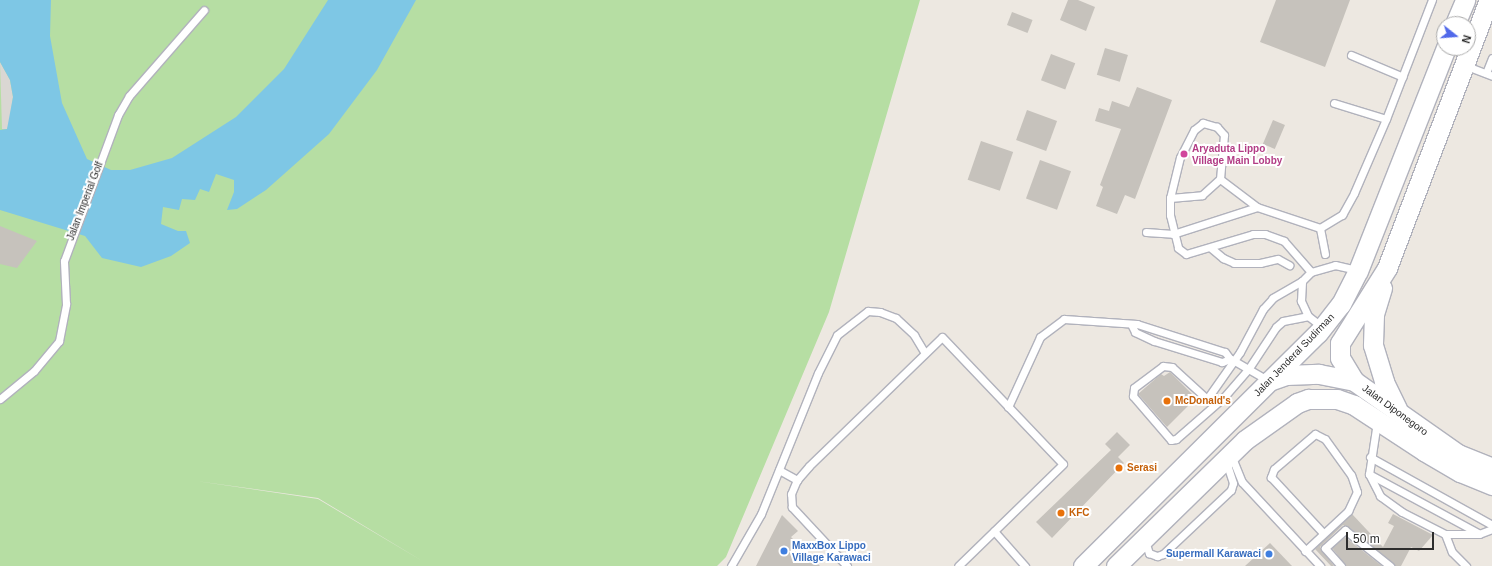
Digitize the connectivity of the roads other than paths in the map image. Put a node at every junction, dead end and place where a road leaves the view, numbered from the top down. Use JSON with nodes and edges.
{"nodes":[{"id":1,"x":1432,"y":0,"type":"edge"},
{"id":2,"x":1465,"y":0,"type":"edge"},
{"id":3,"x":1489,"y":0,"type":"edge"},
{"id":4,"x":204,"y":10,"type":"dead end"},
{"id":5,"x":1459,"y":16,"type":"edge"},
{"id":6,"x":1351,"y":55,"type":"dead end"},
{"id":7,"x":1443,"y":56,"type":"edge"},
{"id":8,"x":1492,"y":58,"type":"edge"},
{"id":9,"x":1464,"y":65,"type":"junction"},
{"id":10,"x":1489,"y":75,"type":"edge"},
{"id":11,"x":1403,"y":77,"type":"junction"},
{"id":12,"x":1334,"y":103,"type":"dead end"},
{"id":13,"x":1386,"y":119,"type":"junction"},
{"id":14,"x":1220,"y":179,"type":"junction"},
{"id":15,"x":1170,"y":198,"type":"junction"},
{"id":16,"x":1257,"y":206,"type":"junction"},
{"id":17,"x":1320,"y":228,"type":"junction"},
{"id":18,"x":1146,"y":232,"type":"dead end"},
{"id":19,"x":1173,"y":234,"type":"junction"},
{"id":20,"x":1211,"y":248,"type":"junction"},
{"id":21,"x":1325,"y":254,"type":"dead end"},
{"id":22,"x":1289,"y":266,"type":"dead end"},
{"id":23,"x":1387,"y":268,"type":"junction"},
{"id":24,"x":1358,"y":271,"type":"junction"},
{"id":25,"x":1311,"y":272,"type":"junction"},
{"id":26,"x":1302,"y":281,"type":"junction"},
{"id":27,"x":1132,"y":326,"type":"junction"},
{"id":28,"x":1316,"y":326,"type":"junction"},
{"id":29,"x":1338,"y":349,"type":"junction"},
{"id":30,"x":925,"y":353,"type":"junction"},
{"id":31,"x":1232,"y":360,"type":"junction"},
{"id":32,"x":1247,"y":371,"type":"junction"},
{"id":33,"x":1269,"y":381,"type":"junction"},
{"id":34,"x":1354,"y":381,"type":"junction"},
{"id":35,"x":0,"y":399,"type":"edge"},
{"id":36,"x":1008,"y":407,"type":"junction"},
{"id":37,"x":1399,"y":414,"type":"junction"},
{"id":38,"x":1377,"y":418,"type":"junction"},
{"id":39,"x":1228,"y":456,"type":"junction"},
{"id":40,"x":1370,"y":457,"type":"junction"},
{"id":41,"x":1492,"y":468,"type":"edge"},
{"id":42,"x":780,"y":470,"type":"junction"},
{"id":43,"x":1369,"y":474,"type":"junction"},
{"id":44,"x":797,"y":480,"type":"junction"},
{"id":45,"x":1492,"y":485,"type":"edge"},
{"id":46,"x":1492,"y":525,"type":"edge"},
{"id":47,"x":1121,"y":528,"type":"junction"},
{"id":48,"x":1492,"y":529,"type":"edge"},
{"id":49,"x":994,"y":531,"type":"junction"},
{"id":50,"x":1323,"y":533,"type":"junction"},
{"id":51,"x":1445,"y":534,"type":"junction"},
{"id":52,"x":1479,"y":534,"type":"junction"},
{"id":53,"x":1145,"y":535,"type":"junction"},
{"id":54,"x":1305,"y":551,"type":"junction"},
{"id":55,"x":731,"y":566,"type":"edge"},
{"id":56,"x":847,"y":566,"type":"edge"},
{"id":57,"x":958,"y":566,"type":"edge"},
{"id":58,"x":1025,"y":566,"type":"edge"},
{"id":59,"x":1083,"y":566,"type":"edge"},
{"id":60,"x":1102,"y":566,"type":"edge"},
{"id":61,"x":1116,"y":566,"type":"edge"},
{"id":62,"x":1320,"y":566,"type":"edge"},
{"id":63,"x":1341,"y":566,"type":"edge"},
{"id":64,"x":1390,"y":566,"type":"edge"},
{"id":65,"x":1466,"y":566,"type":"edge"}],
"edges":[{"from":1,"to":11,"type":"lane"},
{"from":2,"to":5,"type":"street"},
{"from":3,"to":9,"type":"street","name":"Jalan Jenderal Sudirman"},
{"from":4,"to":35,"type":"lane","name":"Jalan Imperial Golf"},
{"from":6,"to":11,"type":"lane"},
{"from":7,"to":24,"type":"street","name":"Jalan Jenderal Sudirman"},
{"from":8,"to":10,"type":"lane"},
{"from":9,"to":10,"type":"lane"},
{"from":9,"to":23,"type":"street","name":"Jalan Jenderal Sudirman"},
{"from":11,"to":13,"type":"lane"},
{"from":12,"to":13,"type":"lane"},
{"from":13,"to":17,"type":"lane"},
{"from":14,"to":15,"type":"lane"},
{"from":14,"to":15,"type":"lane"},
{"from":14,"to":16,"type":"lane"},
{"from":15,"to":19,"type":"lane"},
{"from":16,"to":17,"type":"lane"},
{"from":16,"to":19,"type":"lane"},
{"from":17,"to":21,"type":"lane"},
{"from":18,"to":19,"type":"lane"},
{"from":19,"to":20,"type":"lane"},
{"from":20,"to":22,"type":"lane"},
{"from":20,"to":25,"type":"lane"},
{"from":23,"to":29,"type":"street","name":"Jalan Jenderal Sudirman"},
{"from":23,"to":37,"type":"street"},
{"from":24,"to":25,"type":"lane"},
{"from":24,"to":28,"type":"street","name":"Jalan Jenderal Sudirman"},
{"from":25,"to":26,"type":"lane"},
{"from":26,"to":28,"type":"lane"},
{"from":26,"to":31,"type":"lane"},
{"from":27,"to":31,"type":"lane"},
{"from":27,"to":31,"type":"lane"},
{"from":27,"to":36,"type":"lane"},
{"from":28,"to":29,"type":"street"},
{"from":28,"to":32,"type":"lane"},
{"from":28,"to":33,"type":"street","name":"Jalan Jenderal Sudirman"},
{"from":29,"to":34,"type":"street"},
{"from":30,"to":36,"type":"lane"},
{"from":30,"to":42,"type":"lane"},
{"from":30,"to":44,"type":"lane"},
{"from":31,"to":32,"type":"lane"},
{"from":31,"to":32,"type":"lane"},
{"from":32,"to":33,"type":"lane"},
{"from":33,"to":34,"type":"street","name":"Jalan Diponegoro"},
{"from":33,"to":47,"type":"street","name":"Jalan Jenderal Sudirman"},
{"from":34,"to":37,"type":"street","name":"Jalan Diponegoro"},
{"from":36,"to":49,"type":"lane"},
{"from":37,"to":41,"type":"street","name":"Jalan Diponegoro"},
{"from":38,"to":39,"type":"street"},
{"from":38,"to":40,"type":"lane"},
{"from":38,"to":45,"type":"street","name":"Jalan Diponegoro"},
{"from":39,"to":53,"type":"street"},
{"from":39,"to":53,"type":"lane"},
{"from":39,"to":54,"type":"lane"},
{"from":40,"to":43,"type":"lane"},
{"from":40,"to":46,"type":"lane"},
{"from":42,"to":44,"type":"lane"},
{"from":42,"to":55,"type":"lane"},
{"from":43,"to":51,"type":"lane"},
{"from":43,"to":52,"type":"lane"},
{"from":44,"to":56,"type":"lane"},
{"from":47,"to":59,"type":"street","name":"Jalan Jenderal Sudirman"},
{"from":47,"to":60,"type":"street"},
{"from":48,"to":52,"type":"lane"},
{"from":49,"to":57,"type":"lane"},
{"from":49,"to":58,"type":"lane"},
{"from":50,"to":50,"type":"lane"},
{"from":50,"to":54,"type":"lane"},
{"from":51,"to":52,"type":"lane"},
{"from":51,"to":65,"type":"lane"},
{"from":53,"to":61,"type":"street"},
{"from":54,"to":62,"type":"lane"},
{"from":63,"to":64,"type":"lane"}]}
